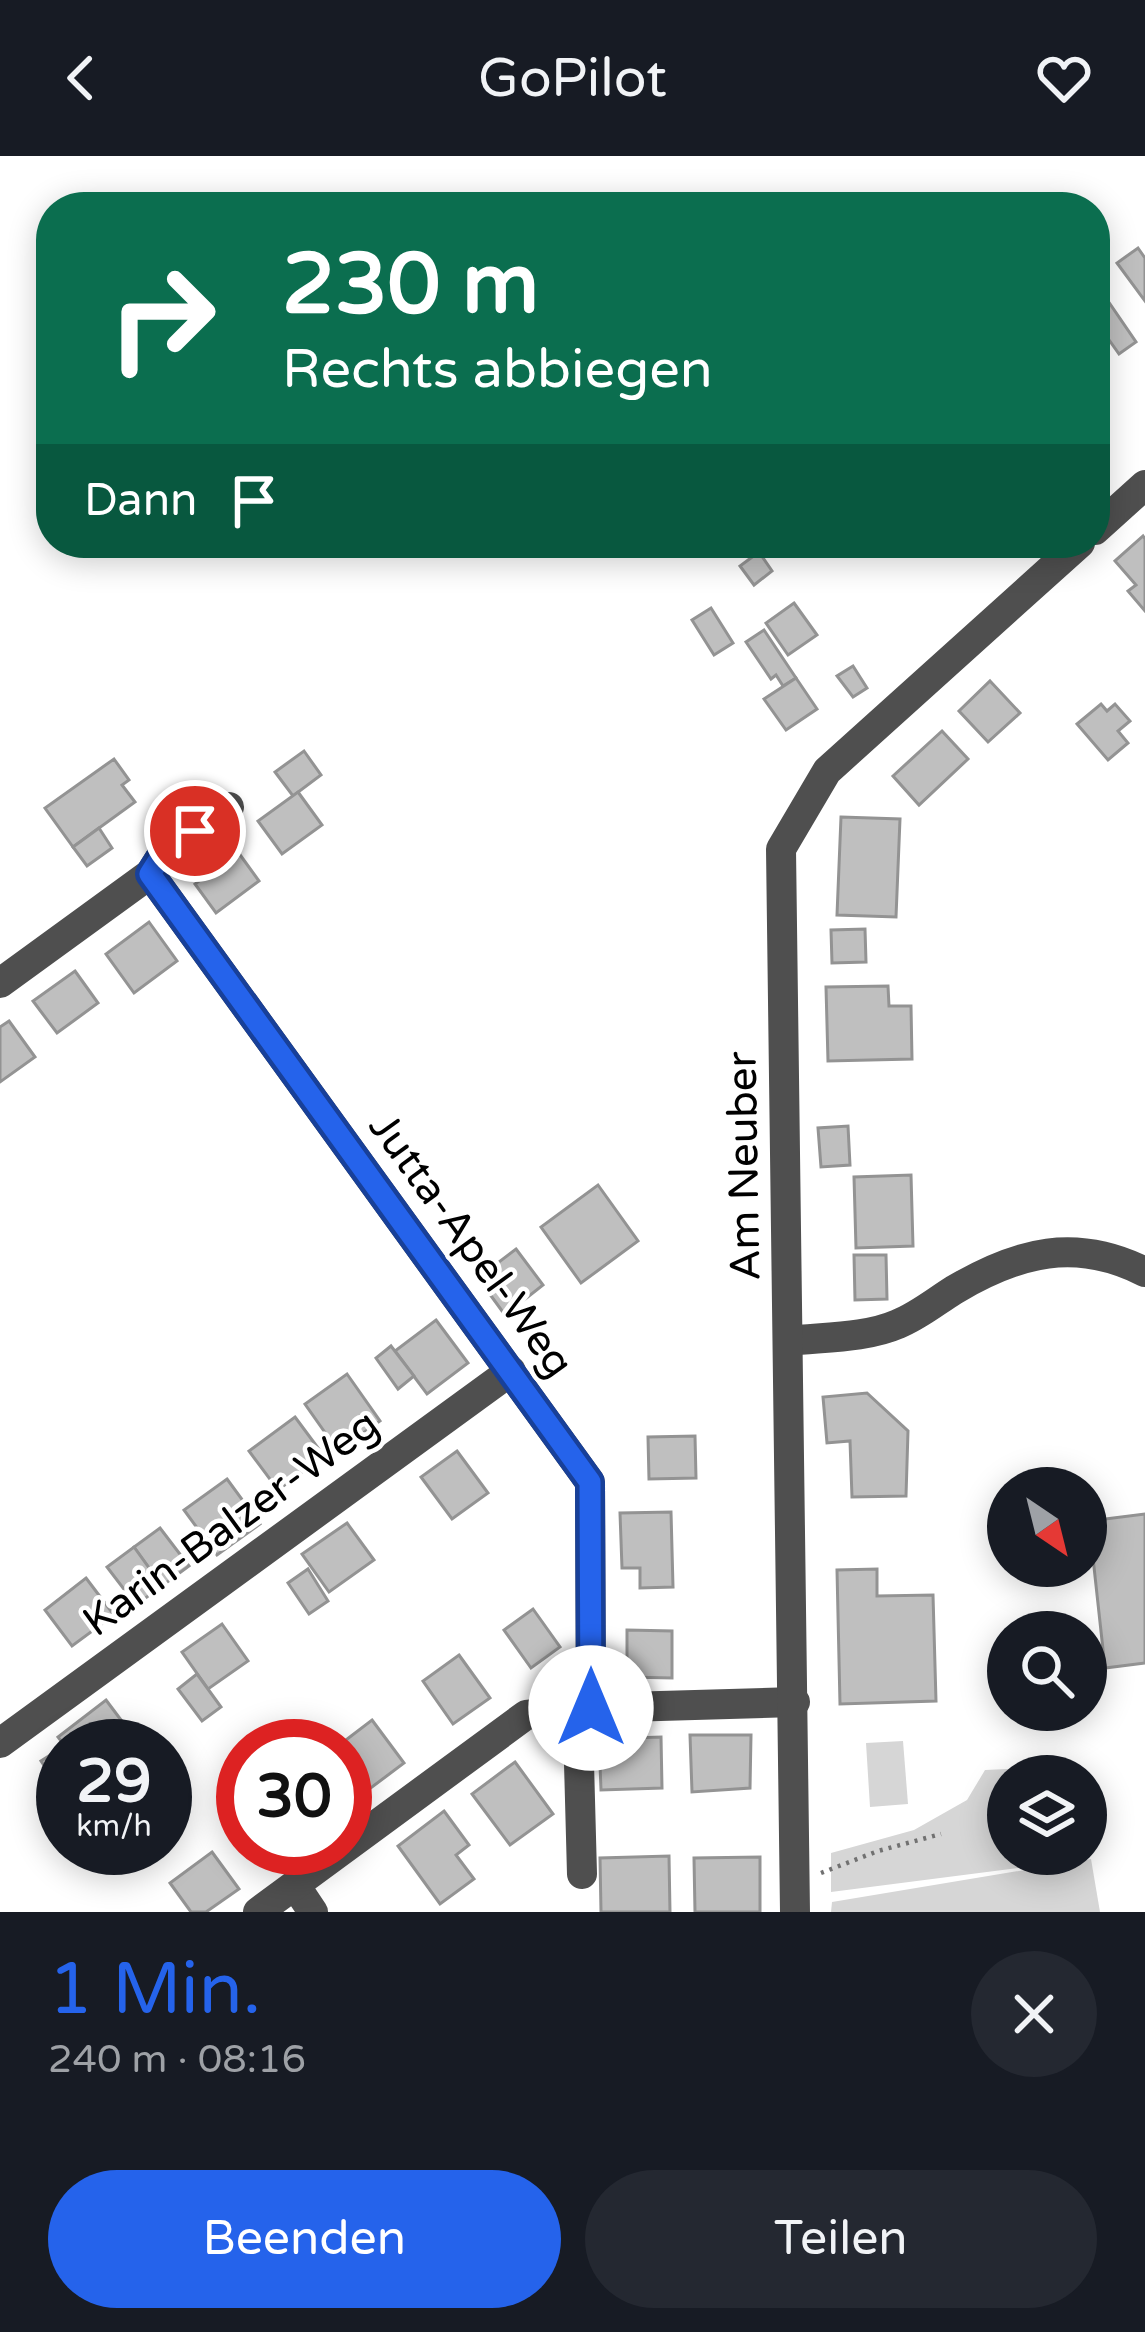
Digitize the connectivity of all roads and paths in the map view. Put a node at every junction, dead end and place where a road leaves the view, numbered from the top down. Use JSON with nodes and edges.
{"nodes":[{"id":1,"x":1145,"y":485,"type":"edge"},
{"id":2,"x":1110,"y":516,"type":"edge"},
{"id":3,"x":1063,"y":558,"type":"edge"},
{"id":4,"x":229,"y":807,"type":"dead end"},
{"id":5,"x":150,"y":874,"type":"junction"},
{"id":6,"x":0,"y":983,"type":"edge"},
{"id":7,"x":1145,"y":1272,"type":"edge"},
{"id":8,"x":789,"y":1341,"type":"junction"},
{"id":9,"x":511,"y":1371,"type":"junction"},
{"id":10,"x":795,"y":1702,"type":"junction"},
{"id":11,"x":591,"y":1708,"type":"junction"},
{"id":12,"x":0,"y":1743,"type":"edge"},
{"id":13,"x":941,"y":1834,"type":"dead end"},
{"id":14,"x":582,"y":1874,"type":"dead end"},
{"id":15,"x":795,"y":1874,"type":"junction"},
{"id":16,"x":295,"y":1886,"type":"junction"},
{"id":17,"x":259,"y":1912,"type":"edge"},
{"id":18,"x":314,"y":1912,"type":"edge"},
{"id":19,"x":795,"y":1912,"type":"edge"}],
"edges":[{"from":1,"to":2,"type":"street"},
{"from":3,"to":8,"type":"street","name":"Am Neuber"},
{"from":4,"to":5,"type":"street"},
{"from":5,"to":6,"type":"street"},
{"from":5,"to":9,"type":"street","name":"Jutta-Apel-Weg"},
{"from":7,"to":8,"type":"street"},
{"from":8,"to":10,"type":"street","name":"Am Neuber"},
{"from":9,"to":11,"type":"street","name":"Jutta-Apel-Weg"},
{"from":9,"to":12,"type":"street","name":"Karin-Balzer-Weg"},
{"from":10,"to":11,"type":"street"},
{"from":10,"to":15,"type":"street","name":"Am Neuber"},
{"from":11,"to":14,"type":"street","name":"Jutta-Apel-Weg"},
{"from":11,"to":16,"type":"street"},
{"from":13,"to":15,"type":"path"},
{"from":15,"to":19,"type":"street","name":"Am Neuber"},
{"from":16,"to":17,"type":"street"},
{"from":16,"to":18,"type":"street"}]}
